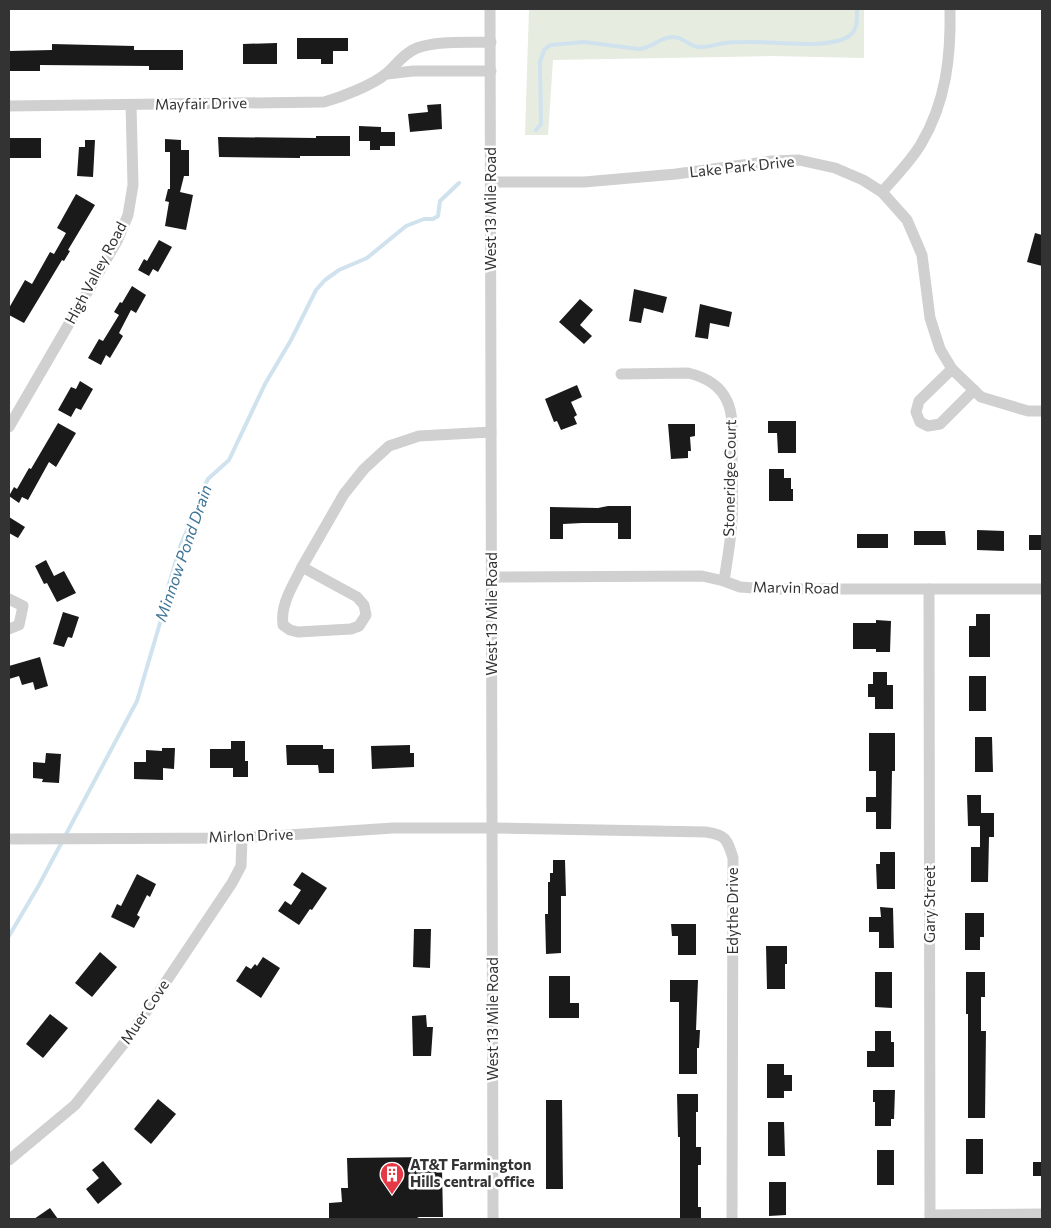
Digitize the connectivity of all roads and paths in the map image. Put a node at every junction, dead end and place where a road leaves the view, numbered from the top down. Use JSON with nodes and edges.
{"nodes":[{"id":1,"x":490,"y":9,"type":"edge"},
{"id":2,"x":950,"y":9,"type":"edge"},
{"id":3,"x":490,"y":42,"type":"junction"},
{"id":4,"x":491,"y":71,"type":"junction"},
{"id":5,"x":387,"y":74,"type":"junction"},
{"id":6,"x":131,"y":105,"type":"junction"},
{"id":7,"x":9,"y":106,"type":"edge"},
{"id":8,"x":491,"y":182,"type":"junction"},
{"id":9,"x":882,"y":192,"type":"junction"},
{"id":10,"x":952,"y":369,"type":"junction"},
{"id":11,"x":622,"y":374,"type":"dead end"},
{"id":12,"x":974,"y":390,"type":"junction"},
{"id":13,"x":1042,"y":411,"type":"edge"},
{"id":14,"x":9,"y":427,"type":"edge"},
{"id":15,"x":491,"y":432,"type":"junction"},
{"id":16,"x":302,"y":567,"type":"junction"},
{"id":17,"x":492,"y":577,"type":"junction"},
{"id":18,"x":724,"y":581,"type":"junction"},
{"id":19,"x":929,"y":589,"type":"junction"},
{"id":20,"x":1042,"y":589,"type":"edge"},
{"id":21,"x":9,"y":599,"type":"edge"},
{"id":22,"x":9,"y":629,"type":"edge"},
{"id":23,"x":493,"y":828,"type":"junction"},
{"id":24,"x":242,"y":838,"type":"junction"},
{"id":25,"x":9,"y":839,"type":"edge"},
{"id":26,"x":9,"y":1160,"type":"edge"},
{"id":27,"x":1042,"y":1214,"type":"edge"},
{"id":28,"x":930,"y":1217,"type":"edge"},
{"id":29,"x":493,"y":1219,"type":"edge"},
{"id":30,"x":732,"y":1219,"type":"edge"}],
"edges":[{"from":1,"to":3,"type":"street","name":"West 13 Mile Road"},
{"from":2,"to":9,"type":"street"},
{"from":3,"to":4,"type":"street","name":"West 13 Mile Road"},
{"from":3,"to":5,"type":"street","name":"Mayfair Drive"},
{"from":4,"to":5,"type":"street","name":"Mayfair Drive"},
{"from":4,"to":8,"type":"street","name":"West 13 Mile Road"},
{"from":5,"to":6,"type":"street","name":"Mayfair Drive"},
{"from":6,"to":7,"type":"street","name":"Mayfair Drive"},
{"from":6,"to":14,"type":"street","name":"High Valley Road"},
{"from":8,"to":9,"type":"street","name":"Lake Park Drive"},
{"from":8,"to":15,"type":"street","name":"West 13 Mile Road"},
{"from":9,"to":10,"type":"street","name":"Lake Park Drive"},
{"from":10,"to":12,"type":"street","name":"Lake Park Drive"},
{"from":10,"to":12,"type":"street"},
{"from":11,"to":18,"type":"street","name":"Stoneridge Court"},
{"from":12,"to":13,"type":"street","name":"Lake Park Drive"},
{"from":15,"to":16,"type":"street"},
{"from":15,"to":17,"type":"street","name":"West 13 Mile Road"},
{"from":16,"to":16,"type":"street"},
{"from":17,"to":18,"type":"street","name":"Marvin Road"},
{"from":17,"to":23,"type":"street","name":"West 13 Mile Road"},
{"from":18,"to":19,"type":"street","name":"Marvin Road"},
{"from":19,"to":20,"type":"street","name":"Marvin Road"},
{"from":19,"to":28,"type":"street","name":"Gary Street"},
{"from":21,"to":22,"type":"street"},
{"from":23,"to":24,"type":"street","name":"Mirlon Drive"},
{"from":23,"to":29,"type":"street","name":"West 13 Mile Road"},
{"from":23,"to":30,"type":"street","name":"Edythe Drive"},
{"from":24,"to":25,"type":"street","name":"Mirlon Drive"},
{"from":24,"to":26,"type":"street","name":"Muer Cove"},
{"from":27,"to":28,"type":"street"}]}
